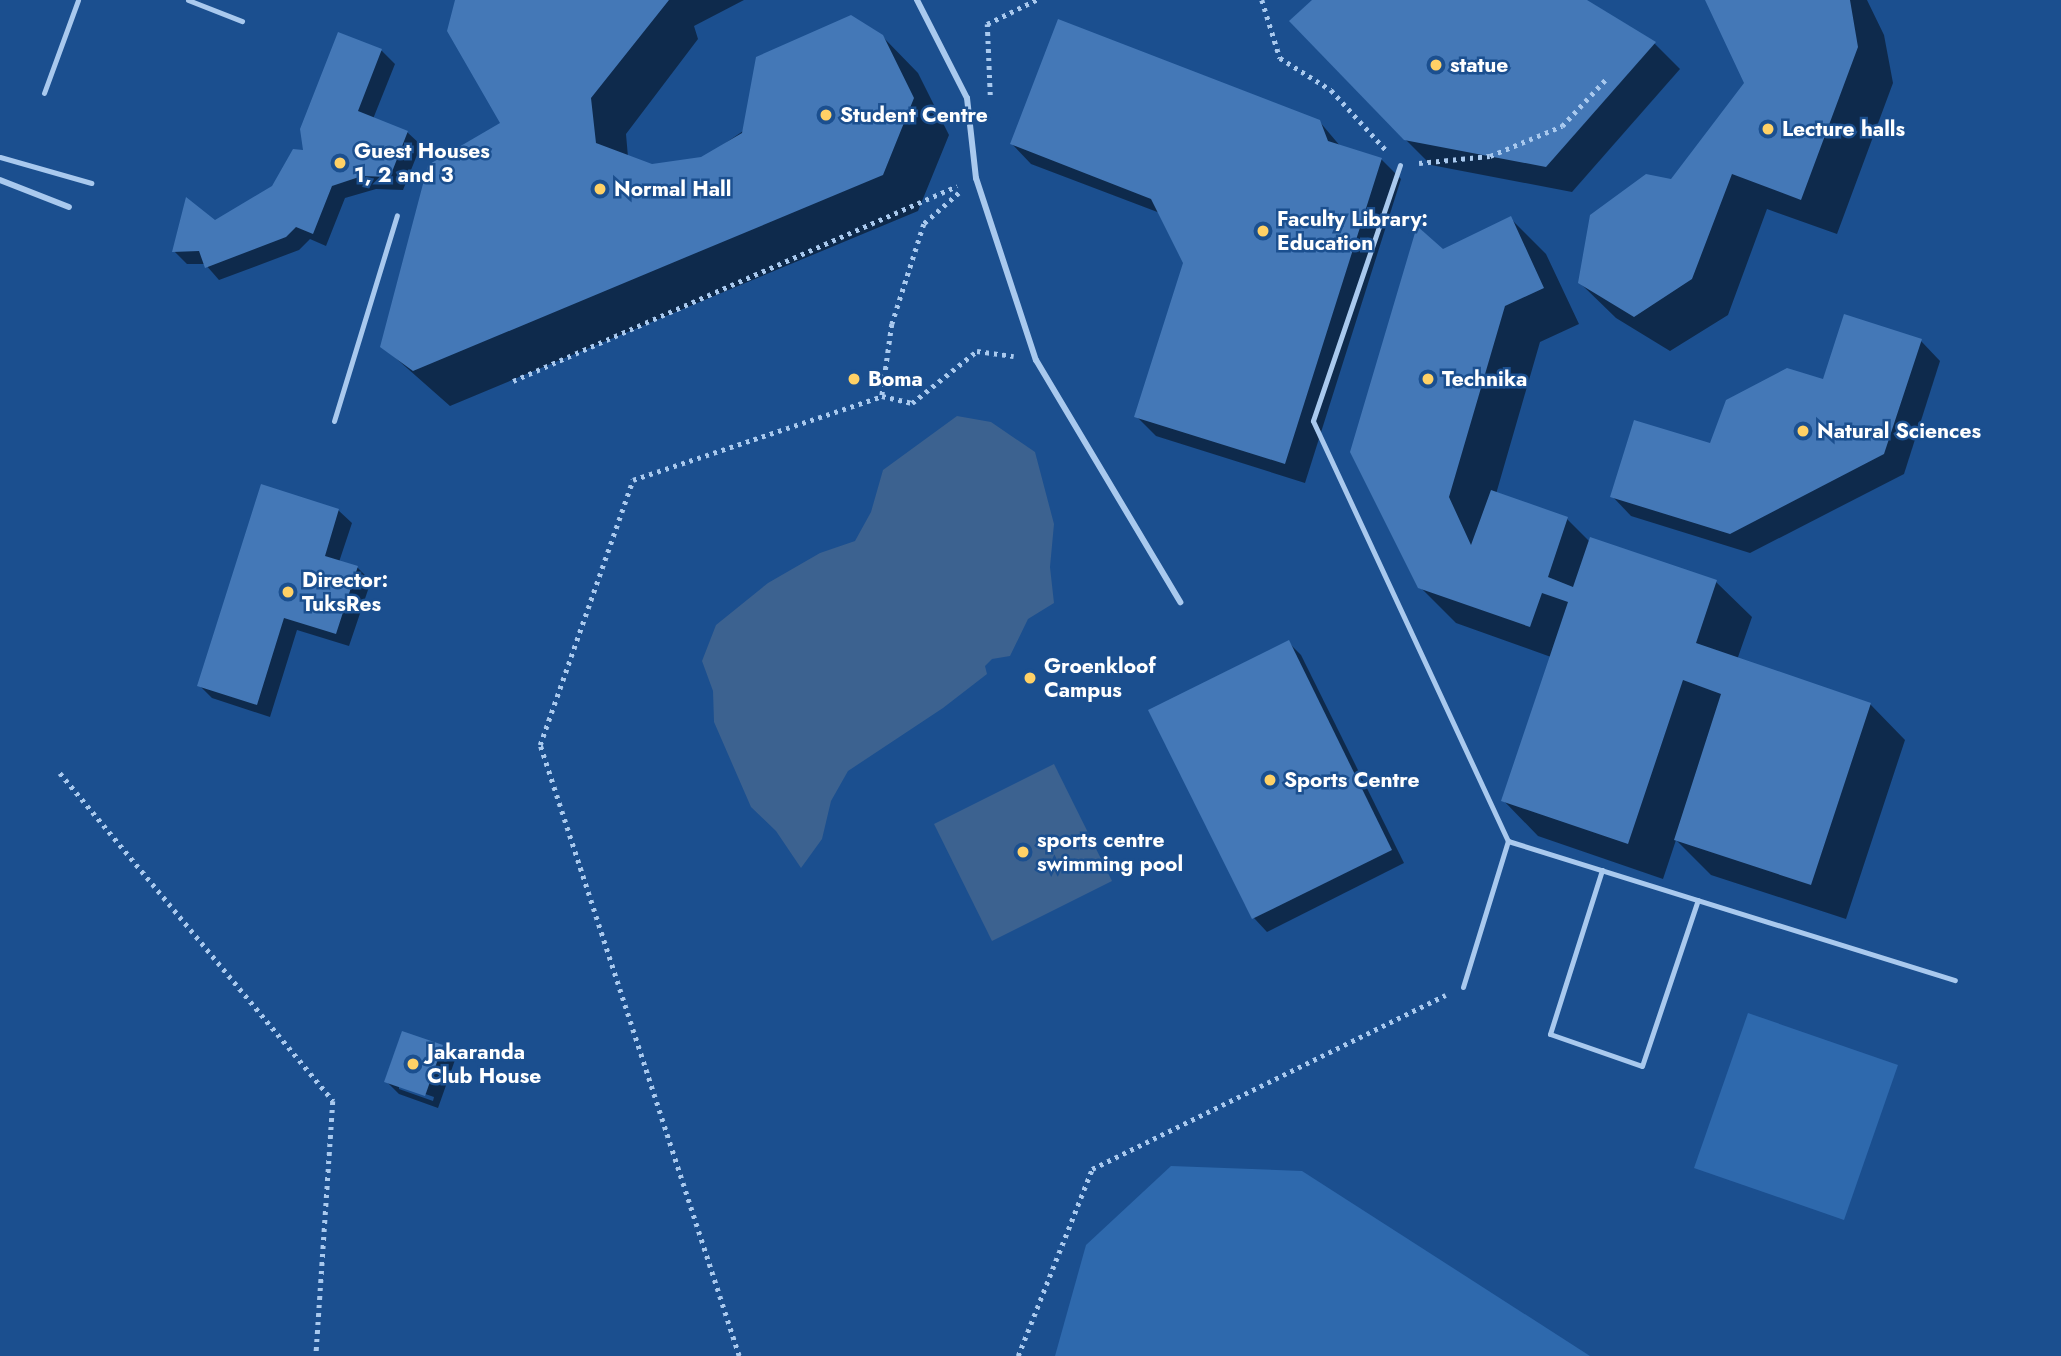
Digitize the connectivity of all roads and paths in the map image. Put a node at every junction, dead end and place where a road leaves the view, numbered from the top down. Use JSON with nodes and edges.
{"nodes":[{"id":1,"x":78,"y":0,"type":"edge"},
{"id":2,"x":188,"y":0,"type":"edge"},
{"id":3,"x":917,"y":0,"type":"edge"},
{"id":4,"x":1036,"y":0,"type":"edge"},
{"id":5,"x":1262,"y":0,"type":"edge"},
{"id":6,"x":242,"y":20,"type":"dead end"},
{"id":7,"x":1605,"y":80,"type":"dead end"},
{"id":8,"x":44,"y":93,"type":"dead end"},
{"id":9,"x":987,"y":106,"type":"dead end"},
{"id":10,"x":0,"y":157,"type":"edge"},
{"id":11,"x":1400,"y":165,"type":"junction"},
{"id":12,"x":976,"y":178,"type":"junction"},
{"id":13,"x":0,"y":180,"type":"edge"},
{"id":14,"x":91,"y":183,"type":"dead end"},
{"id":15,"x":69,"y":208,"type":"dead end"},
{"id":16,"x":397,"y":215,"type":"dead end"},
{"id":17,"x":1035,"y":360,"type":"junction"},
{"id":18,"x":513,"y":381,"type":"dead end"},
{"id":19,"x":882,"y":396,"type":"junction"},
{"id":20,"x":334,"y":421,"type":"dead end"},
{"id":21,"x":1180,"y":602,"type":"dead end"},
{"id":22,"x":60,"y":773,"type":"dead end"},
{"id":23,"x":1508,"y":841,"type":"junction"},
{"id":24,"x":1602,"y":870,"type":"junction"},
{"id":25,"x":1698,"y":900,"type":"junction"},
{"id":26,"x":1955,"y":980,"type":"dead end"},
{"id":27,"x":1463,"y":987,"type":"joint"},
{"id":28,"x":316,"y":1356,"type":"edge"},
{"id":29,"x":738,"y":1356,"type":"edge"},
{"id":30,"x":1018,"y":1356,"type":"edge"}],
"edges":[{"from":1,"to":8,"type":"lane"},
{"from":2,"to":6,"type":"lane"},
{"from":3,"to":12,"type":"street"},
{"from":4,"to":9,"type":"path"},
{"from":5,"to":11,"type":"path"},
{"from":7,"to":11,"type":"path"},
{"from":10,"to":14,"type":"lane"},
{"from":11,"to":23,"type":"lane"},
{"from":12,"to":17,"type":"street"},
{"from":12,"to":18,"type":"path"},
{"from":12,"to":19,"type":"path"},
{"from":13,"to":15,"type":"street"},
{"from":16,"to":20,"type":"lane"},
{"from":17,"to":19,"type":"path"},
{"from":17,"to":21,"type":"street"},
{"from":19,"to":29,"type":"path"},
{"from":22,"to":28,"type":"path"},
{"from":23,"to":24,"type":"lane"},
{"from":23,"to":27,"type":"lane"},
{"from":24,"to":25,"type":"lane"},
{"from":24,"to":25,"type":"lane"},
{"from":25,"to":26,"type":"lane"},
{"from":27,"to":30,"type":"path"}]}
